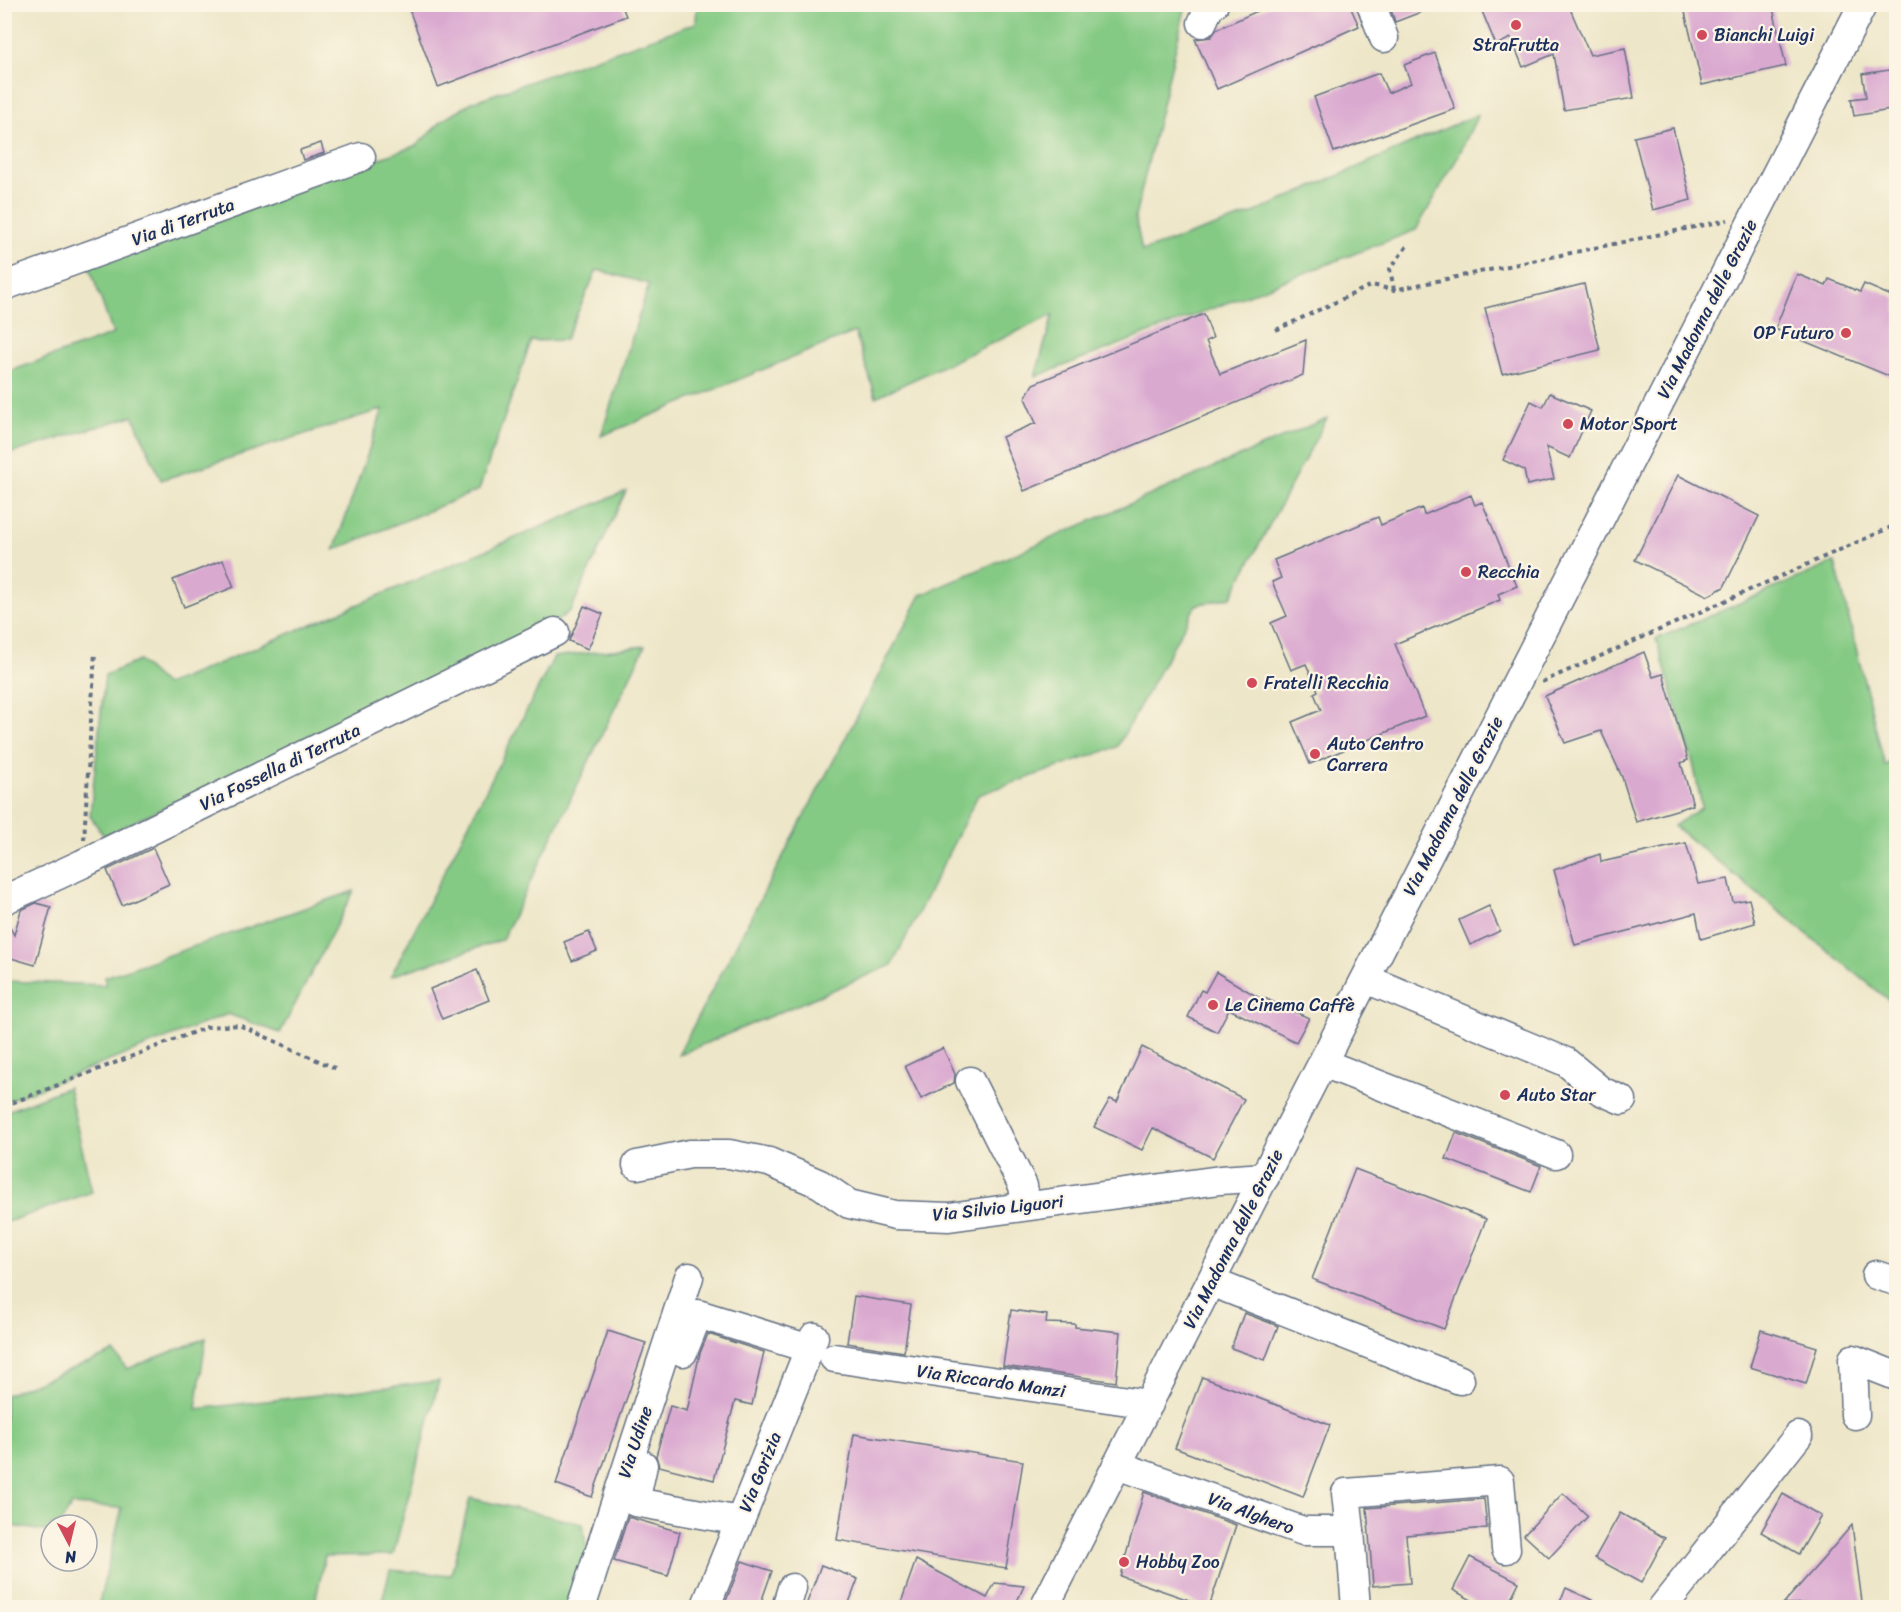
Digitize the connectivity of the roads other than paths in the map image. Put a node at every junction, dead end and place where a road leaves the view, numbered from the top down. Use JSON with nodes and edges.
{"nodes":[{"id":1,"x":1371,"y":4,"type":"edge"},
{"id":2,"x":1863,"y":4,"type":"edge"},
{"id":3,"x":1384,"y":38,"type":"dead end"},
{"id":4,"x":361,"y":157,"type":"dead end"},
{"id":5,"x":4,"y":286,"type":"edge"},
{"id":6,"x":555,"y":632,"type":"dead end"},
{"id":7,"x":4,"y":900,"type":"edge"},
{"id":8,"x":1366,"y":979,"type":"junction"},
{"id":9,"x":1323,"y":1063,"type":"junction"},
{"id":10,"x":970,"y":1081,"type":"dead end"},
{"id":11,"x":1622,"y":1100,"type":"dead end"},
{"id":12,"x":1556,"y":1154,"type":"dead end"},
{"id":13,"x":637,"y":1165,"type":"dead end"},
{"id":14,"x":1265,"y":1177,"type":"junction"},
{"id":15,"x":1026,"y":1206,"type":"junction"},
{"id":16,"x":689,"y":1277,"type":"dead end"},
{"id":17,"x":1211,"y":1282,"type":"junction"},
{"id":18,"x":819,"y":1348,"type":"junction"},
{"id":19,"x":678,"y":1364,"type":"dead end"},
{"id":20,"x":1896,"y":1376,"type":"edge"},
{"id":21,"x":1460,"y":1380,"type":"dead end"},
{"id":22,"x":1149,"y":1404,"type":"junction"},
{"id":23,"x":1855,"y":1415,"type":"dead end"},
{"id":24,"x":1798,"y":1436,"type":"dead end"},
{"id":25,"x":644,"y":1463,"type":"dead end"},
{"id":26,"x":1117,"y":1465,"type":"junction"},
{"id":27,"x":740,"y":1521,"type":"junction"},
{"id":28,"x":1350,"y":1531,"type":"junction"},
{"id":29,"x":1506,"y":1549,"type":"dead end"},
{"id":30,"x":581,"y":1608,"type":"edge"},
{"id":31,"x":705,"y":1608,"type":"edge"},
{"id":32,"x":1044,"y":1608,"type":"edge"},
{"id":33,"x":1356,"y":1608,"type":"edge"},
{"id":34,"x":1662,"y":1608,"type":"edge"}],
"edges":[{"from":1,"to":3,"type":"street"},
{"from":2,"to":8,"type":"street","name":"Via Madonna delle Grazie"},
{"from":4,"to":5,"type":"street","name":"Via di Terruta"},
{"from":6,"to":7,"type":"street","name":"Via Fossella di Terruta"},
{"from":8,"to":9,"type":"street","name":"Via Madonna delle Grazie"},
{"from":8,"to":11,"type":"street"},
{"from":9,"to":12,"type":"street"},
{"from":9,"to":14,"type":"street","name":"Via Madonna delle Grazie"},
{"from":10,"to":15,"type":"street"},
{"from":13,"to":15,"type":"street","name":"Via Silvio Liguori"},
{"from":14,"to":15,"type":"street","name":"Via Silvio Liguori"},
{"from":14,"to":17,"type":"street","name":"Via Madonna delle Grazie"},
{"from":16,"to":30,"type":"street","name":"Via Udine"},
{"from":17,"to":21,"type":"street"},
{"from":17,"to":22,"type":"street","name":"Via Madonna delle Grazie"},
{"from":18,"to":19,"type":"street","name":"Via Riccardo Manzi"},
{"from":18,"to":22,"type":"street","name":"Via Riccardo Manzi"},
{"from":18,"to":27,"type":"street","name":"Via Gorizia"},
{"from":20,"to":23,"type":"street"},
{"from":22,"to":26,"type":"street","name":"Via Madonna delle Grazie"},
{"from":24,"to":34,"type":"street"},
{"from":25,"to":27,"type":"street"},
{"from":26,"to":28,"type":"street","name":"Via Alghero"},
{"from":26,"to":32,"type":"street","name":"Via Madonna delle Grazie"},
{"from":27,"to":31,"type":"street","name":"Via Gorizia"},
{"from":28,"to":29,"type":"street"},
{"from":28,"to":33,"type":"street"}]}
